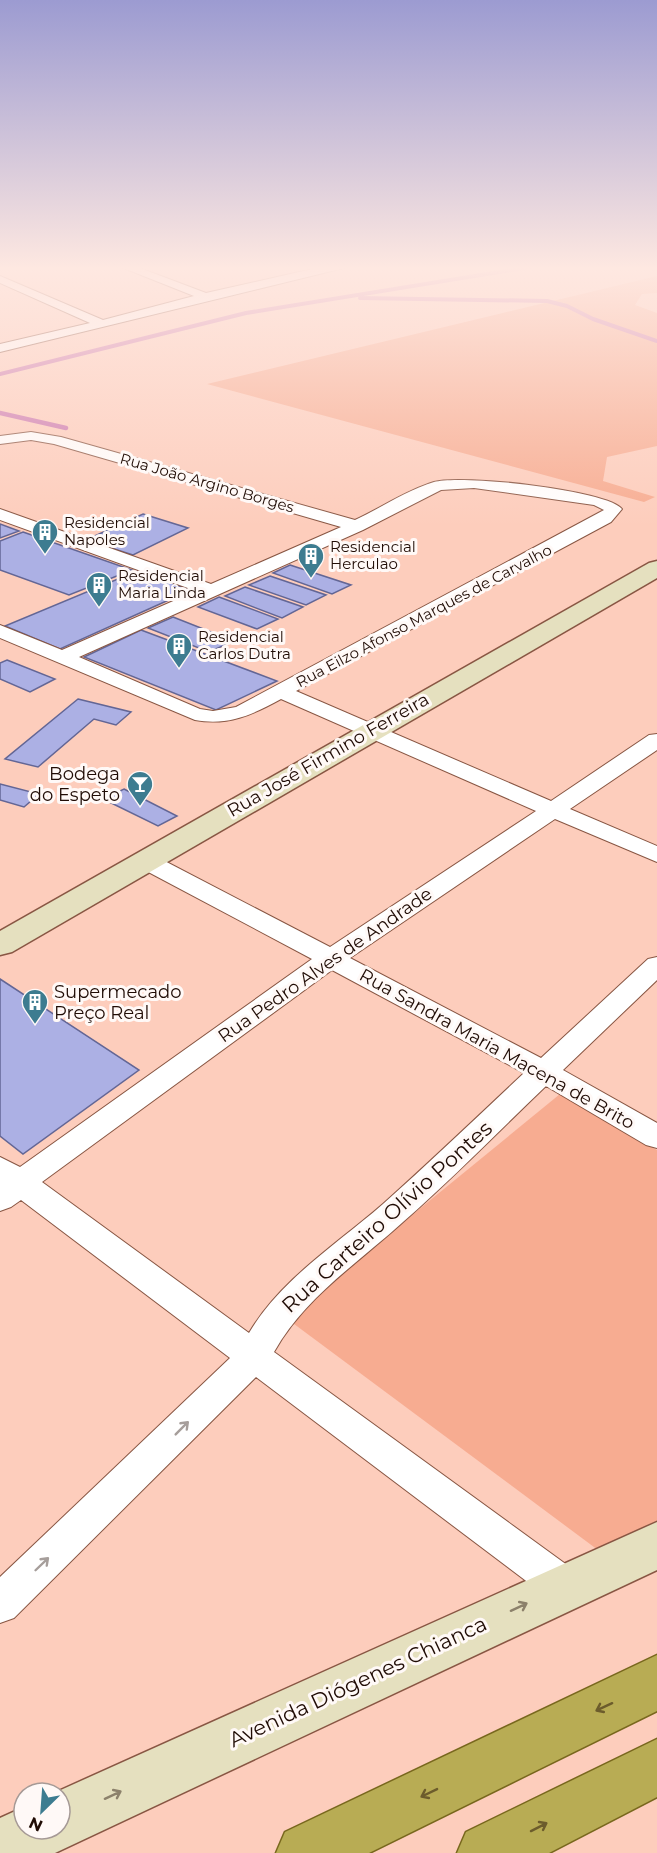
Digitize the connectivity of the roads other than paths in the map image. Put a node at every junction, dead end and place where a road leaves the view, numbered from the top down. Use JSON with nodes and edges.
{"nodes":[{"id":1,"x":0,"y":440,"type":"edge"},
{"id":2,"x":0,"y":514,"type":"edge"},
{"id":3,"x":357,"y":526,"type":"junction"},
{"id":4,"x":657,"y":568,"type":"edge"},
{"id":5,"x":212,"y":591,"type":"junction"},
{"id":6,"x":0,"y":631,"type":"edge"},
{"id":7,"x":63,"y":657,"type":"junction"},
{"id":8,"x":281,"y":692,"type":"junction"},
{"id":9,"x":371,"y":730,"type":"junction"},
{"id":10,"x":657,"y":740,"type":"edge"},
{"id":11,"x":551,"y":809,"type":"junction"},
{"id":12,"x":657,"y":855,"type":"edge"},
{"id":13,"x":147,"y":861,"type":"junction"},
{"id":14,"x":0,"y":945,"type":"edge"},
{"id":15,"x":330,"y":959,"type":"junction"},
{"id":16,"x":657,"y":965,"type":"edge"},
{"id":17,"x":545,"y":1072,"type":"junction"},
{"id":18,"x":657,"y":1137,"type":"edge"},
{"id":19,"x":7,"y":1184,"type":"edge"},
{"id":20,"x":253,"y":1357,"type":"junction"},
{"id":21,"x":657,"y":1545,"type":"edge"},
{"id":22,"x":564,"y":1586,"type":"junction"},
{"id":23,"x":0,"y":1604,"type":"edge"},
{"id":24,"x":657,"y":1682,"type":"edge"},
{"id":25,"x":657,"y":1767,"type":"edge"},
{"id":26,"x":72,"y":1814,"type":"edge"},
{"id":27,"x":15,"y":1841,"type":"edge"},
{"id":28,"x":0,"y":1848,"type":"edge"},
{"id":29,"x":306,"y":1853,"type":"edge"},
{"id":30,"x":487,"y":1853,"type":"edge"}],
"edges":[{"from":1,"to":3,"type":"street","name":"Rua João Argino Borges"},
{"from":2,"to":5,"type":"street"},
{"from":3,"to":5,"type":"street"},
{"from":3,"to":8,"type":"street","name":"Rua Eilzo Afonso Marques de Carvalho"},
{"from":4,"to":9,"type":"main road","name":"Rua José Firmino Ferreira"},
{"from":5,"to":7,"type":"street"},
{"from":6,"to":7,"type":"street","name":"Rua Eilzo Afonso Marques de Carvalho"},
{"from":7,"to":8,"type":"street","name":"Rua Eilzo Afonso Marques de Carvalho"},
{"from":8,"to":9,"type":"street"},
{"from":9,"to":11,"type":"street"},
{"from":9,"to":13,"type":"main road","name":"Rua José Firmino Ferreira"},
{"from":10,"to":11,"type":"street","name":"Rua Pedro Alves de Andrade"},
{"from":11,"to":12,"type":"street"},
{"from":11,"to":15,"type":"street","name":"Rua Pedro Alves de Andrade"},
{"from":13,"to":14,"type":"main road","name":"Rua José Firmino Ferreira"},
{"from":13,"to":15,"type":"street","name":"Rua Sandra Maria Macena de Brito"},
{"from":15,"to":17,"type":"street","name":"Rua Sandra Maria Macena de Brito"},
{"from":15,"to":19,"type":"street","name":"Rua Pedro Alves de Andrade"},
{"from":16,"to":17,"type":"street","name":"Rua Carteiro Olívio Pontes"},
{"from":17,"to":18,"type":"street","name":"Rua Sandra Maria Macena de Brito"},
{"from":17,"to":20,"type":"street","name":"Rua Carteiro Olívio Pontes"},
{"from":19,"to":20,"type":"street"},
{"from":20,"to":22,"type":"street"},
{"from":23,"to":20,"type":"street","name":"Rua Carteiro Olívio Pontes","one_way":true},
{"from":21,"to":22,"type":"main road","name":"Avenida Diógenes Chianca"},
{"from":26,"to":22,"type":"main road","name":"Avenida Diógenes Chianca","one_way":true},
{"from":24,"to":29,"type":"highway","one_way":true},
{"from":30,"to":25,"type":"highway","one_way":true},
{"from":27,"to":28,"type":"main road"}]}
